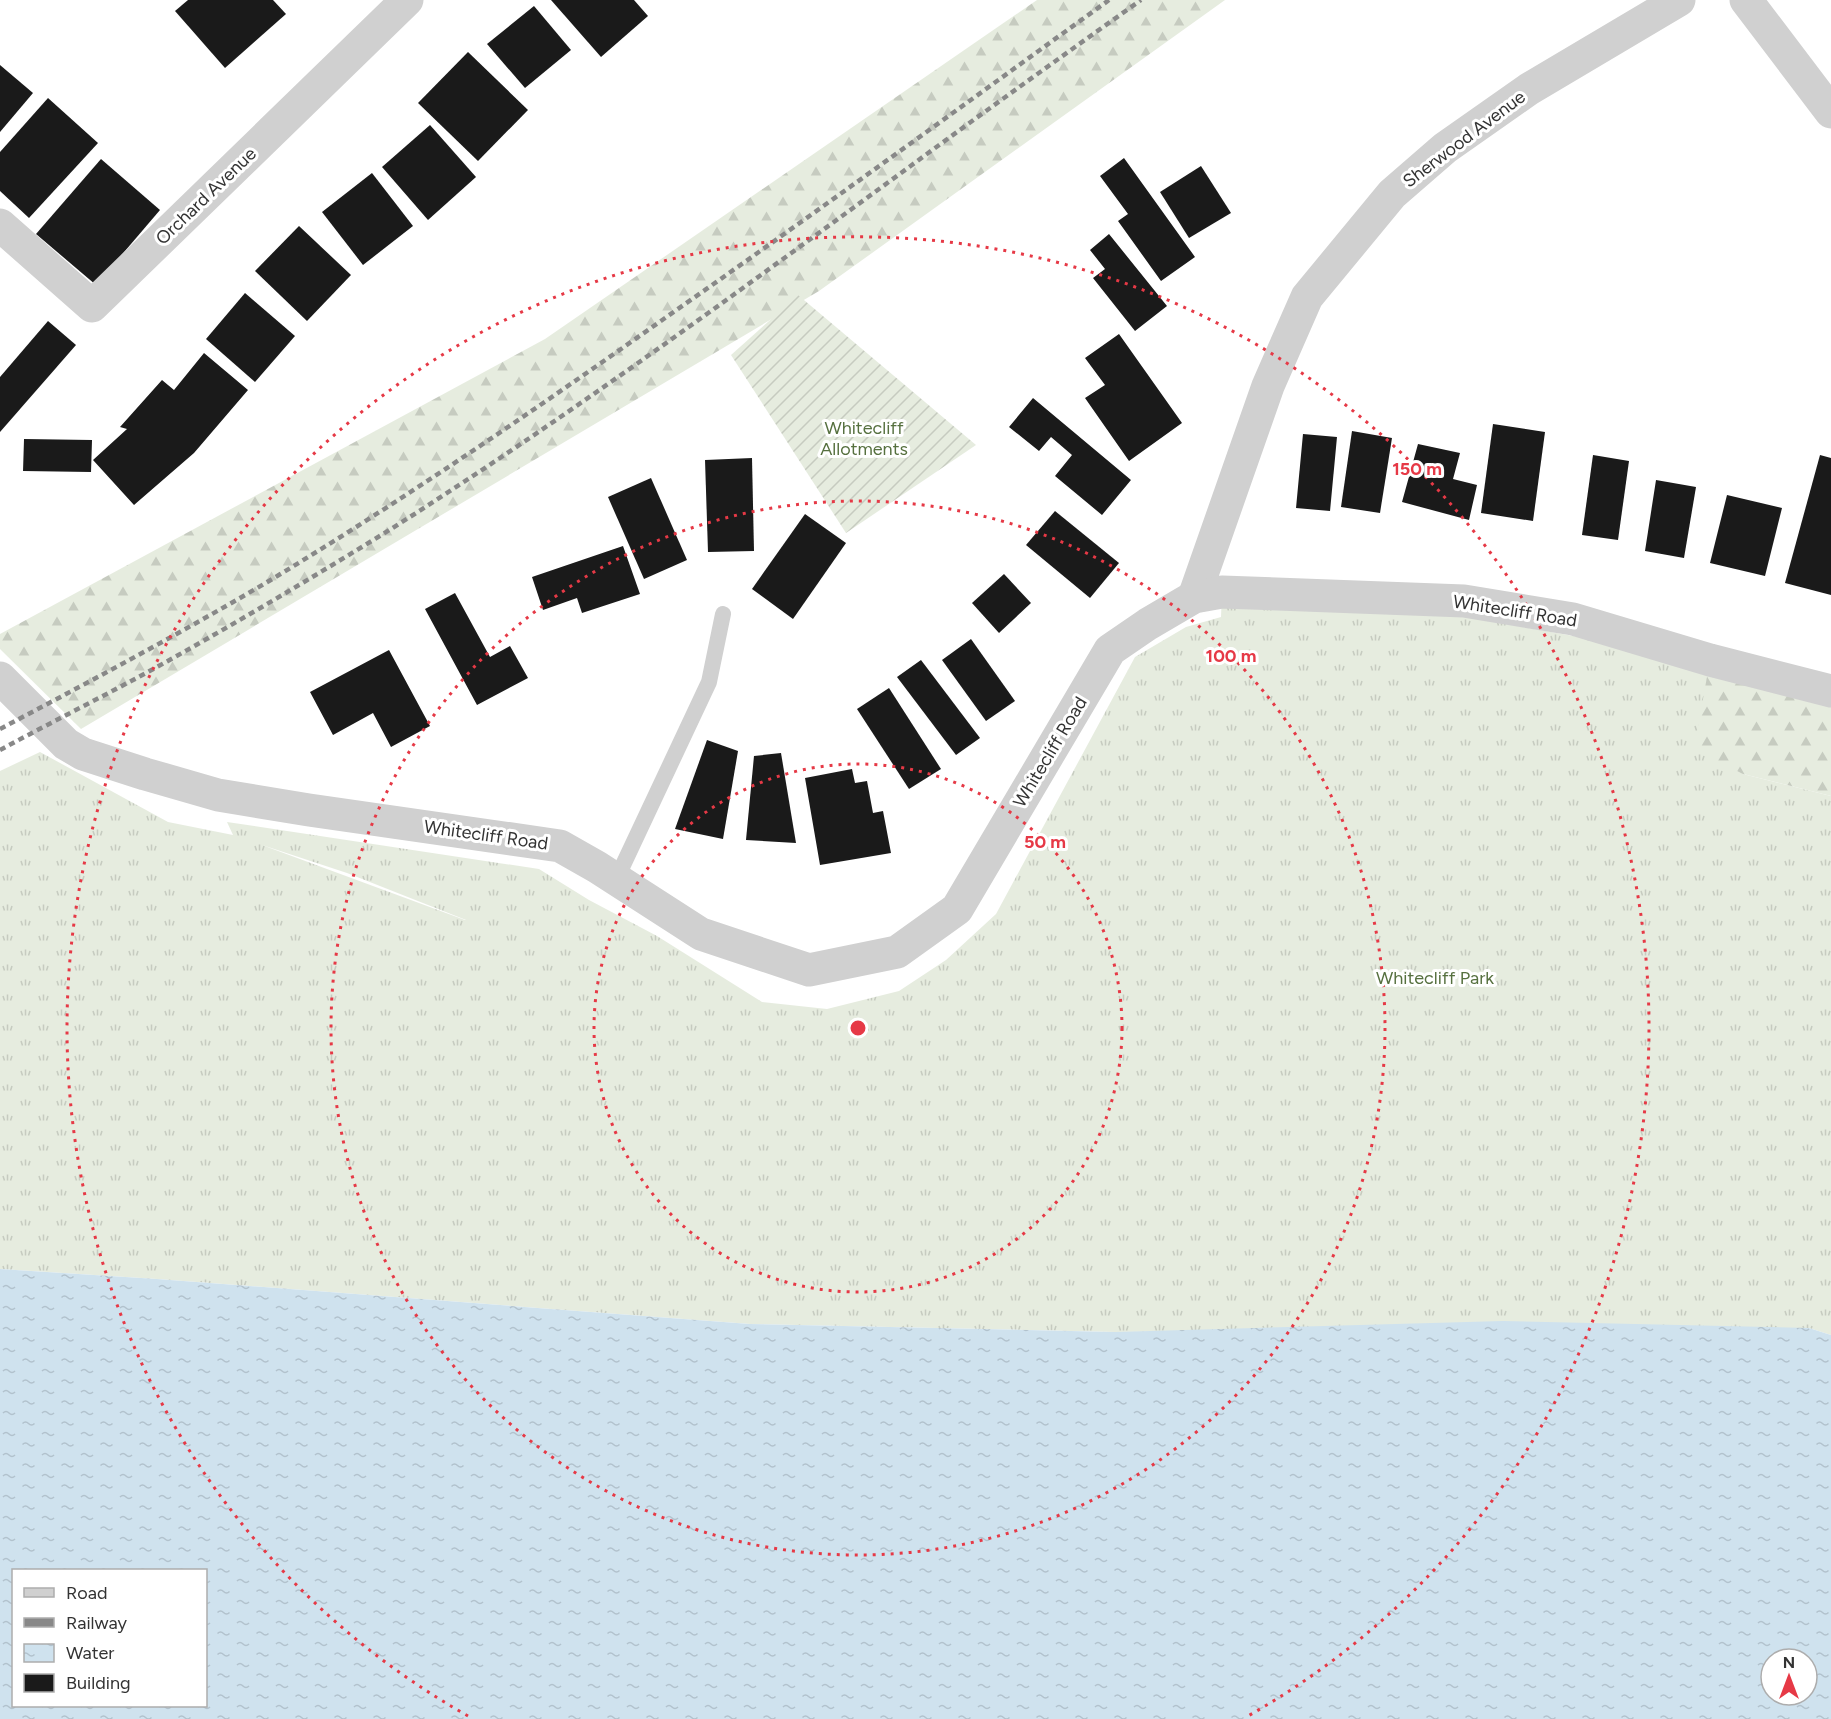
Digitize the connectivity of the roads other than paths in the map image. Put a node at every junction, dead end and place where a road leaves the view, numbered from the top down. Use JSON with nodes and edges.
{"nodes":[{"id":1,"x":407,"y":0,"type":"edge"},
{"id":2,"x":1679,"y":0,"type":"edge"},
{"id":3,"x":1746,"y":0,"type":"edge"},
{"id":4,"x":1831,"y":112,"type":"edge"},
{"id":5,"x":0,"y":225,"type":"edge"},
{"id":6,"x":1194,"y":597,"type":"junction"},
{"id":7,"x":723,"y":614,"type":"dead end"},
{"id":8,"x":0,"y":678,"type":"edge"},
{"id":9,"x":1831,"y":691,"type":"edge"},
{"id":10,"x":616,"y":880,"type":"junction"}],
"edges":[{"from":1,"to":5,"type":"street","name":"Orchard Avenue"},
{"from":2,"to":6,"type":"street","name":"Sherwood Avenue"},
{"from":3,"to":4,"type":"street"},
{"from":6,"to":9,"type":"street","name":"Whitecliff Road"},
{"from":6,"to":10,"type":"street","name":"Whitecliff Road"},
{"from":7,"to":10,"type":"lane"},
{"from":8,"to":10,"type":"street","name":"Whitecliff Road"}]}
